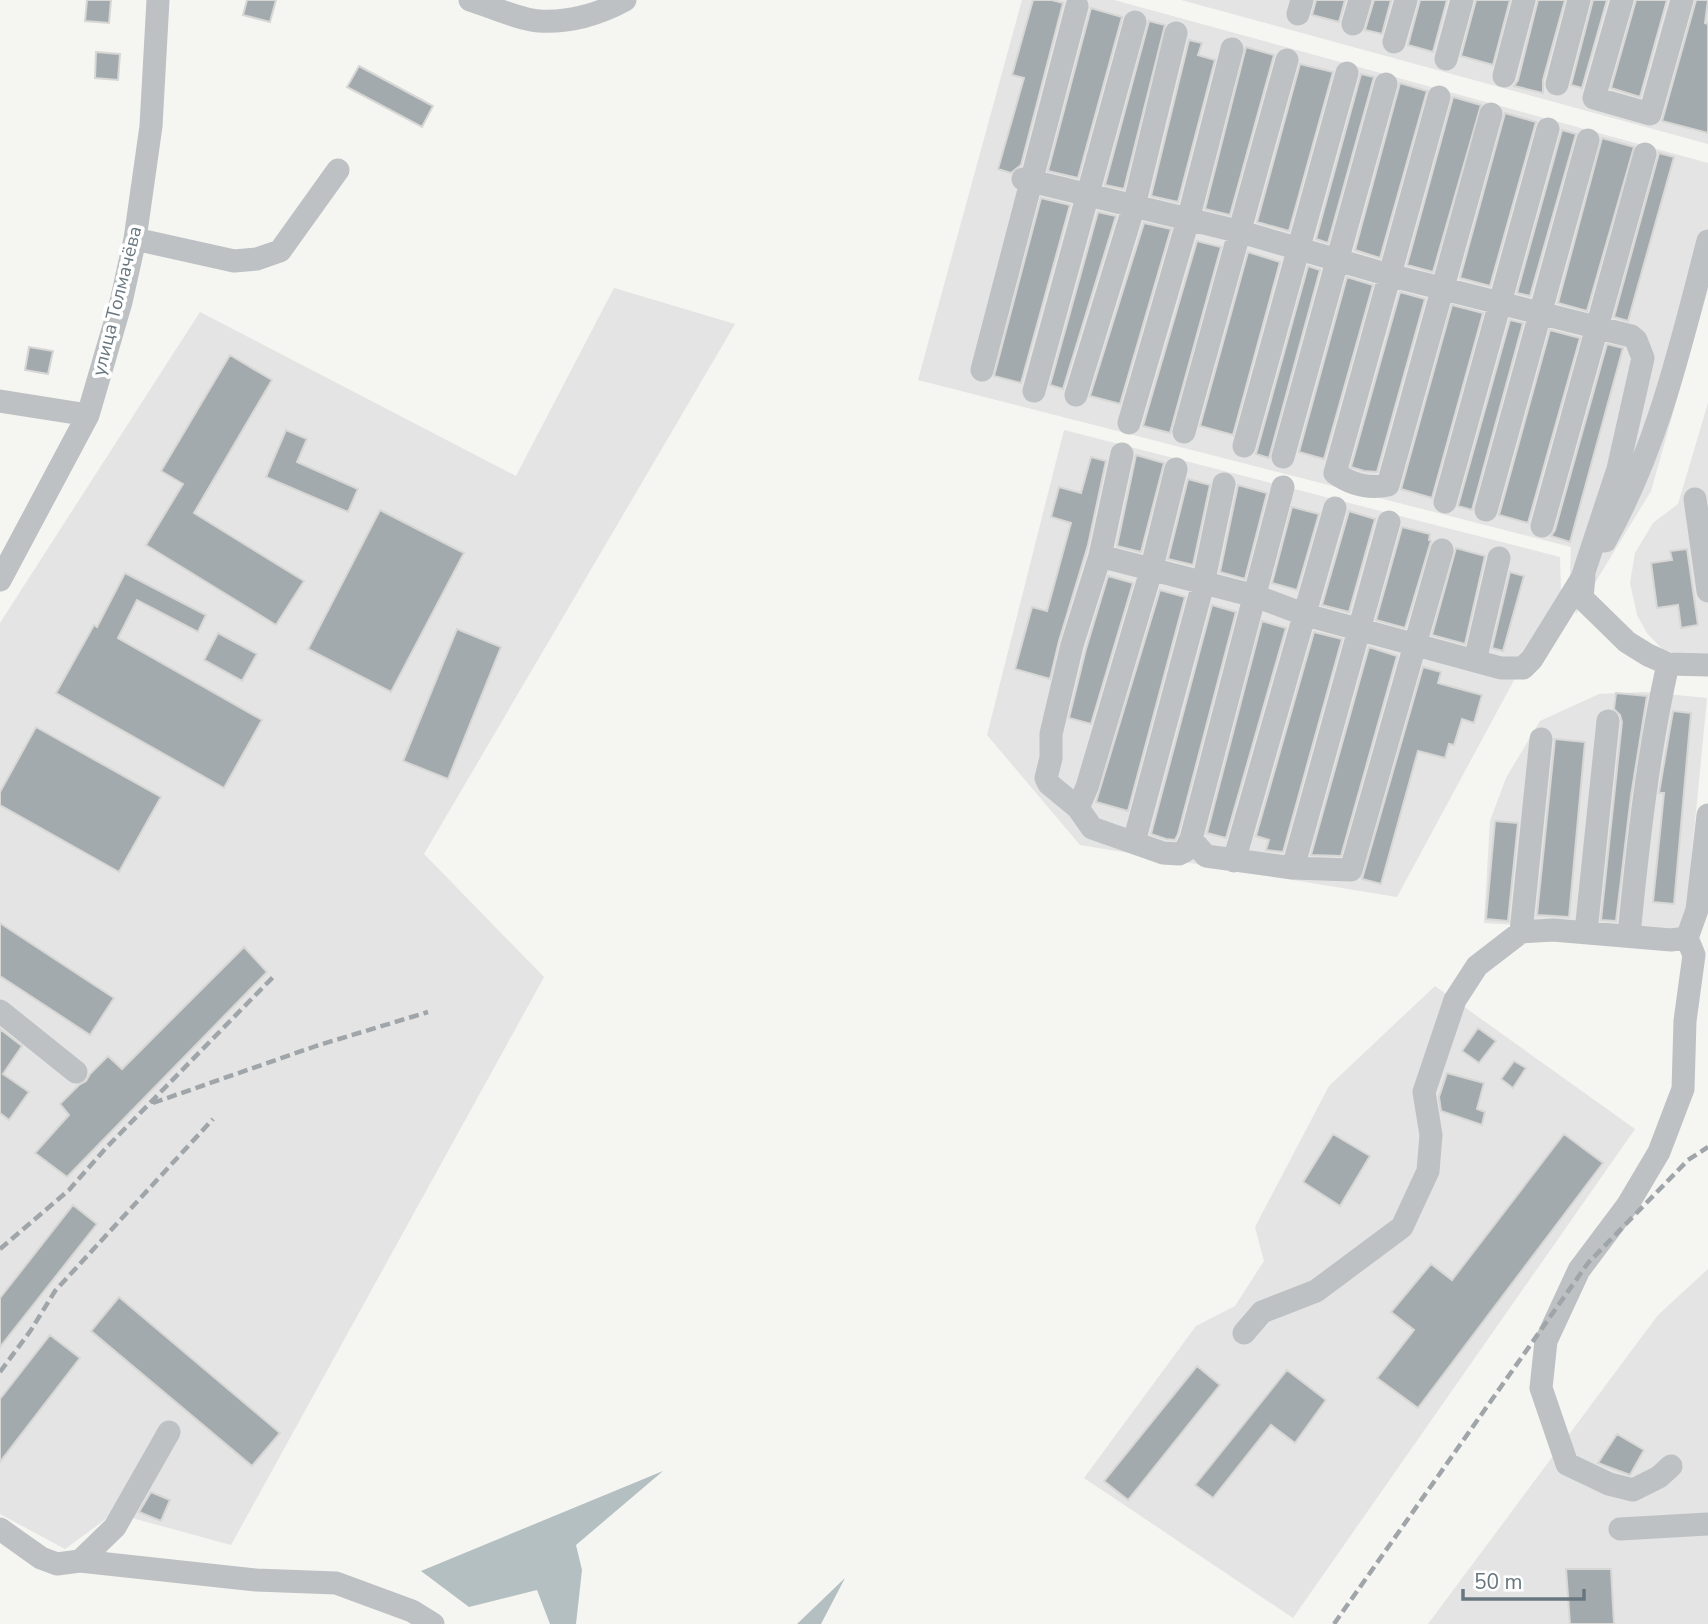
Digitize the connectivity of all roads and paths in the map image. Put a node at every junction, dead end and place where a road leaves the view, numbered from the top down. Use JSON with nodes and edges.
{"nodes":[{"id":1,"x":158,"y":0,"type":"edge"},
{"id":2,"x":470,"y":0,"type":"edge"},
{"id":3,"x":625,"y":0,"type":"edge"},
{"id":4,"x":1360,"y":0,"type":"edge"},
{"id":5,"x":1406,"y":0,"type":"edge"},
{"id":6,"x":1462,"y":0,"type":"edge"},
{"id":7,"x":1524,"y":0,"type":"edge"},
{"id":8,"x":1579,"y":0,"type":"edge"},
{"id":9,"x":1622,"y":0,"type":"edge"},
{"id":10,"x":1682,"y":0,"type":"edge"},
{"id":11,"x":1077,"y":6,"type":"dead end"},
{"id":12,"x":1135,"y":22,"type":"dead end"},
{"id":13,"x":1353,"y":24,"type":"dead end"},
{"id":14,"x":1176,"y":33,"type":"dead end"},
{"id":15,"x":1394,"y":41,"type":"dead end"},
{"id":16,"x":1232,"y":49,"type":"dead end"},
{"id":17,"x":1446,"y":59,"type":"dead end"},
{"id":18,"x":1287,"y":60,"type":"dead end"},
{"id":19,"x":1347,"y":73,"type":"dead end"},
{"id":20,"x":1504,"y":76,"type":"dead end"},
{"id":21,"x":1386,"y":84,"type":"dead end"},
{"id":22,"x":1557,"y":84,"type":"dead end"},
{"id":23,"x":1439,"y":97,"type":"dead end"},
{"id":24,"x":1491,"y":114,"type":"dead end"},
{"id":25,"x":1548,"y":129,"type":"dead end"},
{"id":26,"x":1588,"y":140,"type":"dead end"},
{"id":27,"x":1645,"y":154,"type":"dead end"},
{"id":28,"x":338,"y":170,"type":"dead end"},
{"id":29,"x":1026,"y":180,"type":"junction"},
{"id":30,"x":1088,"y":194,"type":"junction"},
{"id":31,"x":1134,"y":206,"type":"junction"},
{"id":32,"x":1188,"y":220,"type":"junction"},
{"id":33,"x":1241,"y":232,"type":"junction"},
{"id":34,"x":135,"y":239,"type":"junction"},
{"id":35,"x":1708,"y":241,"type":"edge"},
{"id":36,"x":1297,"y":249,"type":"junction"},
{"id":37,"x":1338,"y":260,"type":"junction"},
{"id":38,"x":1389,"y":275,"type":"junction"},
{"id":39,"x":1443,"y":288,"type":"junction"},
{"id":40,"x":1500,"y":302,"type":"junction"},
{"id":41,"x":1541,"y":313,"type":"junction"},
{"id":42,"x":1598,"y":327,"type":"junction"},
{"id":43,"x":982,"y":370,"type":"dead end"},
{"id":44,"x":1034,"y":391,"type":"dead end"},
{"id":45,"x":1076,"y":395,"type":"dead end"},
{"id":46,"x":0,"y":401,"type":"edge"},
{"id":47,"x":88,"y":415,"type":"junction"},
{"id":48,"x":1129,"y":423,"type":"dead end"},
{"id":49,"x":1184,"y":432,"type":"dead end"},
{"id":50,"x":1244,"y":446,"type":"dead end"},
{"id":51,"x":1122,"y":454,"type":"dead end"},
{"id":52,"x":1283,"y":457,"type":"dead end"},
{"id":53,"x":1177,"y":469,"type":"dead end"},
{"id":54,"x":1224,"y":484,"type":"dead end"},
{"id":55,"x":1283,"y":487,"type":"dead end"},
{"id":56,"x":1695,"y":499,"type":"dead end"},
{"id":57,"x":1445,"y":502,"type":"dead end"},
{"id":58,"x":1335,"y":508,"type":"dead end"},
{"id":59,"x":1486,"y":510,"type":"dead end"},
{"id":60,"x":1389,"y":522,"type":"dead end"},
{"id":61,"x":1542,"y":526,"type":"dead end"},
{"id":62,"x":1442,"y":550,"type":"dead end"},
{"id":63,"x":1100,"y":556,"type":"junction"},
{"id":64,"x":1499,"y":558,"type":"dead end"},
{"id":65,"x":1151,"y":571,"type":"junction"},
{"id":66,"x":1582,"y":578,"type":"junction"},
{"id":67,"x":0,"y":580,"type":"edge"},
{"id":68,"x":1203,"y":584,"type":"junction"},
{"id":69,"x":1708,"y":591,"type":"edge"},
{"id":70,"x":1255,"y":596,"type":"junction"},
{"id":71,"x":1306,"y":615,"type":"junction"},
{"id":72,"x":1361,"y":629,"type":"junction"},
{"id":73,"x":1416,"y":645,"type":"junction"},
{"id":74,"x":1475,"y":661,"type":"junction"},
{"id":75,"x":1668,"y":664,"type":"junction"},
{"id":76,"x":1708,"y":665,"type":"edge"},
{"id":77,"x":1608,"y":721,"type":"dead end"},
{"id":78,"x":1541,"y":739,"type":"dead end"},
{"id":79,"x":1078,"y":807,"type":"junction"},
{"id":80,"x":1708,"y":815,"type":"edge"},
{"id":81,"x":1191,"y":839,"type":"junction"},
{"id":82,"x":1134,"y":842,"type":"junction"},
{"id":83,"x":1234,"y":861,"type":"junction"},
{"id":84,"x":1293,"y":867,"type":"junction"},
{"id":85,"x":1521,"y":932,"type":"junction"},
{"id":86,"x":1586,"y":932,"type":"junction"},
{"id":87,"x":1629,"y":935,"type":"junction"},
{"id":88,"x":1687,"y":938,"type":"junction"},
{"id":89,"x":0,"y":1011,"type":"edge"},
{"id":90,"x":76,"y":1072,"type":"dead end"},
{"id":91,"x":1244,"y":1333,"type":"dead end"},
{"id":92,"x":169,"y":1432,"type":"dead end"},
{"id":93,"x":1671,"y":1466,"type":"dead end"},
{"id":94,"x":1708,"y":1524,"type":"edge"},
{"id":95,"x":0,"y":1529,"type":"edge"},
{"id":96,"x":1619,"y":1529,"type":"dead end"},
{"id":97,"x":80,"y":1560,"type":"junction"},
{"id":98,"x":433,"y":1624,"type":"edge"}],
"edges":[{"from":1,"to":34,"type":"street","name":"улица Толмачёва"},
{"from":2,"to":3,"type":"street"},
{"from":4,"to":13,"type":"street"},
{"from":5,"to":15,"type":"street"},
{"from":6,"to":17,"type":"street"},
{"from":7,"to":20,"type":"street"},
{"from":8,"to":22,"type":"street"},
{"from":9,"to":10,"type":"street"},
{"from":11,"to":29,"type":"street"},
{"from":12,"to":30,"type":"street"},
{"from":14,"to":31,"type":"street"},
{"from":16,"to":32,"type":"street"},
{"from":18,"to":33,"type":"street"},
{"from":19,"to":36,"type":"street"},
{"from":21,"to":37,"type":"street"},
{"from":23,"to":38,"type":"street"},
{"from":24,"to":39,"type":"street"},
{"from":25,"to":40,"type":"street"},
{"from":26,"to":41,"type":"street"},
{"from":27,"to":42,"type":"street"},
{"from":28,"to":34,"type":"street"},
{"from":29,"to":30,"type":"street"},
{"from":29,"to":43,"type":"street"},
{"from":30,"to":31,"type":"street"},
{"from":30,"to":44,"type":"street"},
{"from":31,"to":32,"type":"street"},
{"from":31,"to":45,"type":"street"},
{"from":32,"to":33,"type":"street"},
{"from":32,"to":48,"type":"street"},
{"from":33,"to":36,"type":"street"},
{"from":33,"to":49,"type":"street"},
{"from":34,"to":47,"type":"street","name":"улица Толмачёва"},
{"from":35,"to":66,"type":"street"},
{"from":36,"to":37,"type":"street"},
{"from":36,"to":50,"type":"street"},
{"from":37,"to":38,"type":"street"},
{"from":37,"to":52,"type":"street"},
{"from":38,"to":39,"type":"street"},
{"from":38,"to":39,"type":"street"},
{"from":39,"to":40,"type":"street"},
{"from":40,"to":41,"type":"street"},
{"from":40,"to":57,"type":"street"},
{"from":41,"to":42,"type":"street"},
{"from":41,"to":59,"type":"street"},
{"from":42,"to":61,"type":"street"},
{"from":42,"to":66,"type":"street"},
{"from":46,"to":47,"type":"street"},
{"from":47,"to":67,"type":"street","name":"улица Толмачёва"},
{"from":51,"to":63,"type":"street"},
{"from":53,"to":65,"type":"street"},
{"from":54,"to":68,"type":"street"},
{"from":55,"to":70,"type":"street"},
{"from":56,"to":69,"type":"street"},
{"from":58,"to":71,"type":"street"},
{"from":60,"to":72,"type":"street"},
{"from":62,"to":73,"type":"street"},
{"from":63,"to":65,"type":"street"},
{"from":63,"to":79,"type":"street"},
{"from":64,"to":74,"type":"street"},
{"from":65,"to":68,"type":"street"},
{"from":65,"to":79,"type":"street"},
{"from":66,"to":74,"type":"street"},
{"from":66,"to":75,"type":"street"},
{"from":68,"to":70,"type":"street"},
{"from":68,"to":82,"type":"street"},
{"from":70,"to":71,"type":"street"},
{"from":70,"to":81,"type":"street"},
{"from":71,"to":72,"type":"street"},
{"from":71,"to":83,"type":"street"},
{"from":72,"to":73,"type":"street"},
{"from":72,"to":84,"type":"street"},
{"from":73,"to":74,"type":"street"},
{"from":73,"to":84,"type":"street"},
{"from":75,"to":76,"type":"street"},
{"from":75,"to":87,"type":"street"},
{"from":77,"to":86,"type":"street"},
{"from":78,"to":85,"type":"street"},
{"from":79,"to":82,"type":"street"},
{"from":80,"to":88,"type":"street"},
{"from":81,"to":82,"type":"street"},
{"from":81,"to":83,"type":"street"},
{"from":83,"to":84,"type":"street"},
{"from":85,"to":86,"type":"street"},
{"from":85,"to":91,"type":"street"},
{"from":86,"to":87,"type":"street"},
{"from":87,"to":88,"type":"street"},
{"from":88,"to":93,"type":"street"},
{"from":89,"to":90,"type":"street"},
{"from":92,"to":97,"type":"street"},
{"from":94,"to":96,"type":"street"},
{"from":95,"to":97,"type":"street"},
{"from":97,"to":98,"type":"street"}]}
